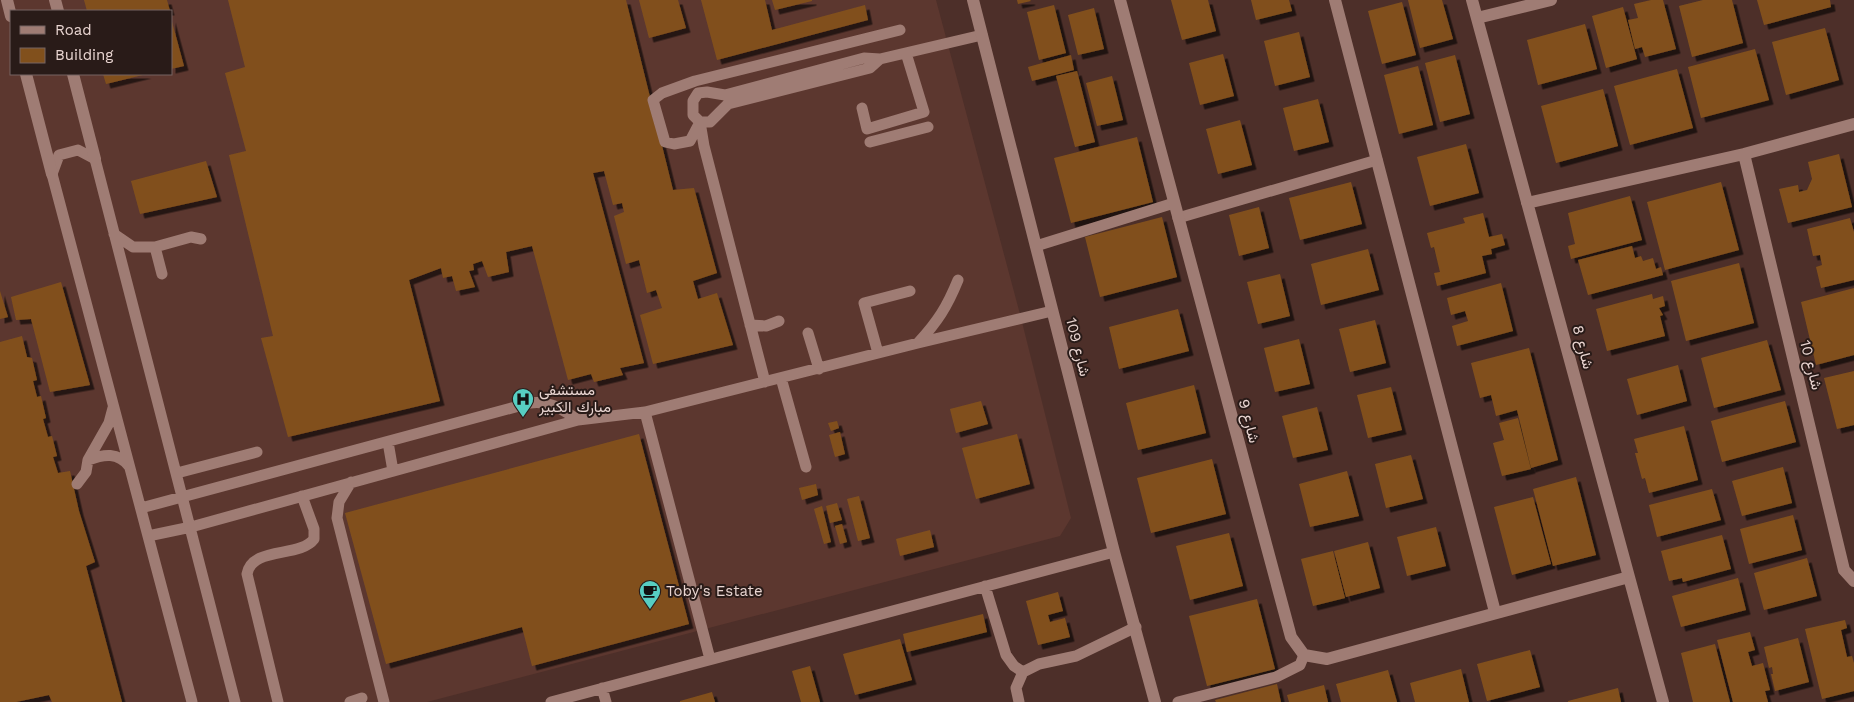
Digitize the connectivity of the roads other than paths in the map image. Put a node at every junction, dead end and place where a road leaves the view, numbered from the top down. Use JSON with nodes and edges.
{"nodes":[{"id":1,"x":972,"y":0,"type":"edge"},
{"id":2,"x":1120,"y":0,"type":"edge"},
{"id":3,"x":1335,"y":0,"type":"edge"},
{"id":4,"x":1472,"y":0,"type":"edge"},
{"id":5,"x":1551,"y":0,"type":"edge"},
{"id":6,"x":1477,"y":18,"type":"junction"},
{"id":7,"x":900,"y":30,"type":"dead end"},
{"id":8,"x":982,"y":35,"type":"junction"},
{"id":9,"x":906,"y":53,"type":"junction"},
{"id":10,"x":880,"y":59,"type":"junction"},
{"id":11,"x":26,"y":75,"type":"edge"},
{"id":12,"x":74,"y":75,"type":"edge"},
{"id":13,"x":862,"y":108,"type":"dead end"},
{"id":14,"x":700,"y":122,"type":"junction"},
{"id":15,"x":1854,"y":124,"type":"edge"},
{"id":16,"x":928,"y":127,"type":"dead end"},
{"id":17,"x":870,"y":142,"type":"dead end"},
{"id":18,"x":1744,"y":154,"type":"junction"},
{"id":19,"x":95,"y":159,"type":"junction"},
{"id":20,"x":1377,"y":160,"type":"junction"},
{"id":21,"x":52,"y":174,"type":"junction"},
{"id":22,"x":1174,"y":203,"type":"junction"},
{"id":23,"x":1527,"y":203,"type":"junction"},
{"id":24,"x":1178,"y":218,"type":"junction"},
{"id":25,"x":114,"y":234,"type":"junction"},
{"id":26,"x":201,"y":239,"type":"dead end"},
{"id":27,"x":1036,"y":246,"type":"junction"},
{"id":28,"x":155,"y":247,"type":"junction"},
{"id":29,"x":162,"y":274,"type":"dead end"},
{"id":30,"x":958,"y":280,"type":"dead end"},
{"id":31,"x":910,"y":291,"type":"dead end"},
{"id":32,"x":1052,"y":311,"type":"junction"},
{"id":33,"x":779,"y":321,"type":"dead end"},
{"id":34,"x":750,"y":325,"type":"junction"},
{"id":35,"x":808,"y":333,"type":"dead end"},
{"id":36,"x":918,"y":343,"type":"junction"},
{"id":37,"x":878,"y":353,"type":"junction"},
{"id":38,"x":819,"y":369,"type":"junction"},
{"id":39,"x":781,"y":378,"type":"junction"},
{"id":40,"x":765,"y":382,"type":"junction"},
{"id":41,"x":114,"y":407,"type":"junction"},
{"id":42,"x":646,"y":412,"type":"junction"},
{"id":43,"x":578,"y":420,"type":"junction"},
{"id":44,"x":388,"y":442,"type":"junction"},
{"id":45,"x":257,"y":452,"type":"dead end"},
{"id":46,"x":88,"y":460,"type":"junction"},
{"id":47,"x":130,"y":466,"type":"junction"},
{"id":48,"x":806,"y":468,"type":"dead end"},
{"id":49,"x":393,"y":471,"type":"junction"},
{"id":50,"x":177,"y":473,"type":"junction"},
{"id":51,"x":351,"y":482,"type":"junction"},
{"id":52,"x":77,"y":484,"type":"dead end"},
{"id":53,"x":302,"y":496,"type":"junction"},
{"id":54,"x":183,"y":497,"type":"junction"},
{"id":55,"x":141,"y":508,"type":"junction"},
{"id":56,"x":191,"y":527,"type":"junction"},
{"id":57,"x":148,"y":536,"type":"junction"},
{"id":58,"x":1114,"y":552,"type":"junction"},
{"id":59,"x":1629,"y":577,"type":"junction"},
{"id":60,"x":1854,"y":581,"type":"edge"},
{"id":61,"x":985,"y":586,"type":"junction"},
{"id":62,"x":1495,"y":612,"type":"junction"},
{"id":63,"x":1136,"y":627,"type":"junction"},
{"id":64,"x":1304,"y":654,"type":"junction"},
{"id":65,"x":710,"y":660,"type":"junction"},
{"id":66,"x":1023,"y":672,"type":"junction"},
{"id":67,"x":602,"y":688,"type":"junction"},
{"id":68,"x":362,"y":698,"type":"dead end"},
{"id":69,"x":578,"y":699,"type":"edge"},
{"id":70,"x":192,"y":702,"type":"edge"},
{"id":71,"x":235,"y":702,"type":"edge"},
{"id":72,"x":278,"y":702,"type":"edge"},
{"id":73,"x":350,"y":702,"type":"edge"},
{"id":74,"x":384,"y":702,"type":"edge"},
{"id":75,"x":551,"y":702,"type":"edge"},
{"id":76,"x":606,"y":702,"type":"edge"},
{"id":77,"x":1019,"y":702,"type":"edge"},
{"id":78,"x":1155,"y":702,"type":"edge"},
{"id":79,"x":1178,"y":702,"type":"edge"},
{"id":80,"x":1663,"y":702,"type":"edge"}],
"edges":[{"from":1,"to":8,"type":"street","name":"شارع 109"},
{"from":2,"to":22,"type":"street","name":"شارع 9"},
{"from":3,"to":20,"type":"street"},
{"from":4,"to":6,"type":"street","name":"شارع 8"},
{"from":5,"to":6,"type":"street"},
{"from":6,"to":23,"type":"street","name":"شارع 8"},
{"from":7,"to":14,"type":"lane"},
{"from":8,"to":9,"type":"lane"},
{"from":8,"to":27,"type":"street","name":"شارع 109"},
{"from":9,"to":10,"type":"lane"},
{"from":9,"to":13,"type":"lane"},
{"from":10,"to":14,"type":"lane"},
{"from":10,"to":14,"type":"lane"},
{"from":11,"to":21,"type":"street"},
{"from":12,"to":19,"type":"street"},
{"from":14,"to":34,"type":"lane"},
{"from":15,"to":18,"type":"street"},
{"from":16,"to":17,"type":"lane"},
{"from":18,"to":23,"type":"street"},
{"from":18,"to":60,"type":"street","name":"شارع 10"},
{"from":19,"to":21,"type":"lane"},
{"from":19,"to":25,"type":"lane"},
{"from":20,"to":24,"type":"lane"},
{"from":20,"to":62,"type":"street"},
{"from":21,"to":41,"type":"lane"},
{"from":22,"to":24,"type":"street","name":"شارع 9"},
{"from":22,"to":27,"type":"lane"},
{"from":23,"to":59,"type":"street","name":"شارع 8"},
{"from":24,"to":64,"type":"street","name":"شارع 9"},
{"from":25,"to":28,"type":"lane"},
{"from":25,"to":50,"type":"lane"},
{"from":26,"to":28,"type":"lane"},
{"from":27,"to":32,"type":"street","name":"شارع 109"},
{"from":28,"to":29,"type":"lane"},
{"from":30,"to":36,"type":"lane"},
{"from":31,"to":37,"type":"lane"},
{"from":32,"to":36,"type":"lane"},
{"from":32,"to":58,"type":"street","name":"شارع 109"},
{"from":33,"to":34,"type":"lane"},
{"from":34,"to":40,"type":"lane"},
{"from":35,"to":38,"type":"lane"},
{"from":36,"to":37,"type":"lane"},
{"from":37,"to":38,"type":"lane"},
{"from":38,"to":39,"type":"lane"},
{"from":39,"to":40,"type":"lane"},
{"from":39,"to":48,"type":"lane"},
{"from":40,"to":42,"type":"lane"},
{"from":41,"to":46,"type":"lane"},
{"from":41,"to":47,"type":"lane"},
{"from":42,"to":43,"type":"lane"},
{"from":42,"to":65,"type":"lane"},
{"from":43,"to":44,"type":"lane"},
{"from":43,"to":49,"type":"lane"},
{"from":44,"to":49,"type":"lane"},
{"from":44,"to":54,"type":"lane"},
{"from":45,"to":50,"type":"lane"},
{"from":46,"to":47,"type":"lane"},
{"from":46,"to":52,"type":"lane"},
{"from":47,"to":55,"type":"lane"},
{"from":49,"to":51,"type":"lane"},
{"from":50,"to":54,"type":"lane"},
{"from":51,"to":53,"type":"lane"},
{"from":51,"to":74,"type":"lane"},
{"from":53,"to":56,"type":"lane"},
{"from":53,"to":72,"type":"lane"},
{"from":54,"to":55,"type":"lane"},
{"from":54,"to":56,"type":"lane"},
{"from":55,"to":57,"type":"lane"},
{"from":56,"to":57,"type":"lane"},
{"from":56,"to":71,"type":"lane"},
{"from":57,"to":70,"type":"lane"},
{"from":58,"to":61,"type":"lane"},
{"from":58,"to":63,"type":"street","name":"شارع 109"},
{"from":59,"to":62,"type":"street"},
{"from":59,"to":80,"type":"street","name":"شارع 8"},
{"from":61,"to":65,"type":"lane"},
{"from":61,"to":66,"type":"lane"},
{"from":62,"to":64,"type":"street"},
{"from":63,"to":66,"type":"lane"},
{"from":63,"to":78,"type":"street","name":"شارع 109"},
{"from":64,"to":79,"type":"lane"},
{"from":65,"to":67,"type":"lane"},
{"from":66,"to":77,"type":"lane"},
{"from":67,"to":69,"type":"lane"},
{"from":67,"to":76,"type":"lane"},
{"from":68,"to":73,"type":"lane"},
{"from":69,"to":75,"type":"lane"}]}
